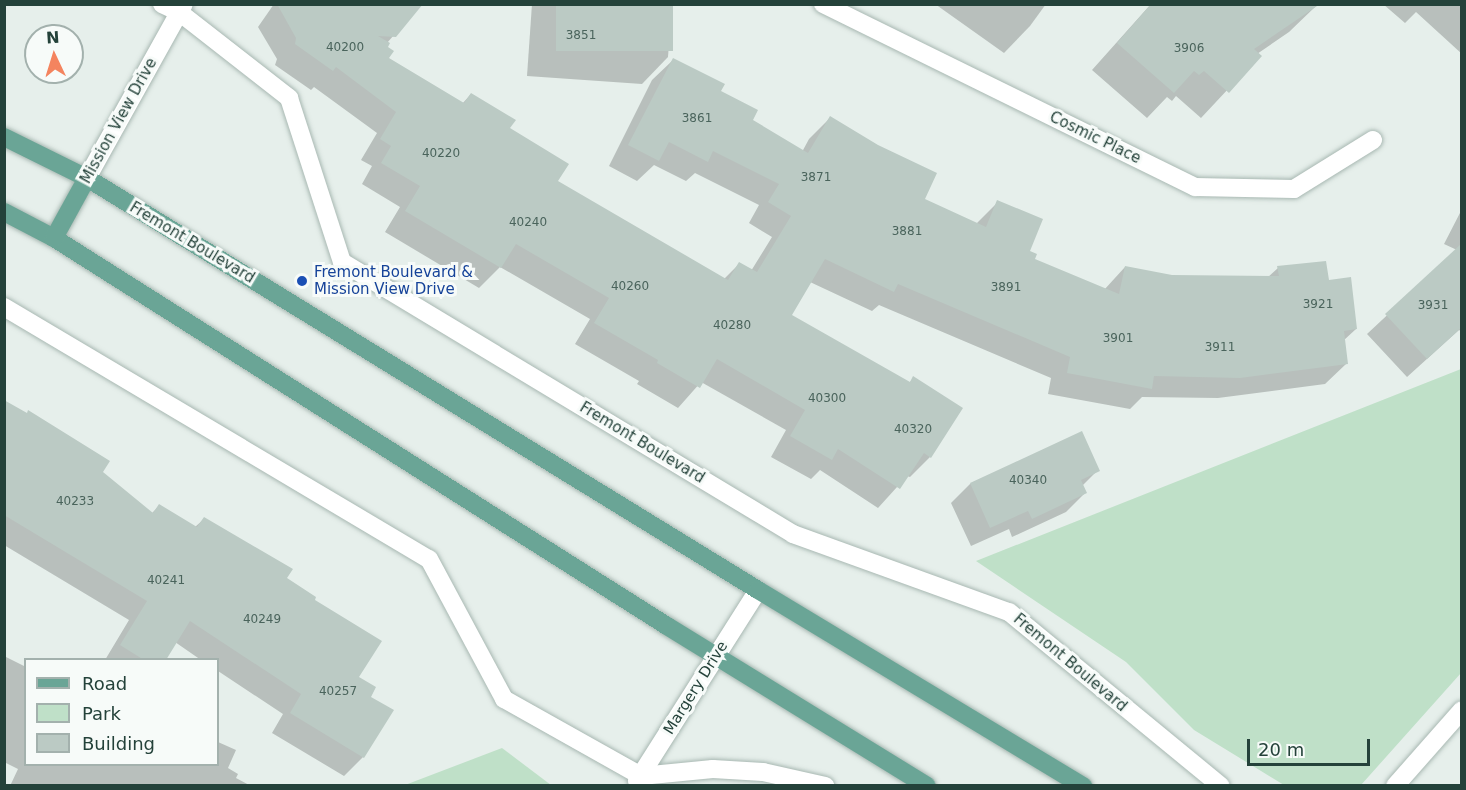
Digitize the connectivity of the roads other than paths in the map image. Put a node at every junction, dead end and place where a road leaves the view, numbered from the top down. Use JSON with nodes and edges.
{"nodes":[{"id":1,"x":162,"y":4,"type":"edge"},
{"id":2,"x":823,"y":4,"type":"edge"},
{"id":3,"x":182,"y":8,"type":"edge"},
{"id":4,"x":4,"y":137,"type":"edge"},
{"id":5,"x":1373,"y":140,"type":"dead end"},
{"id":6,"x":87,"y":178,"type":"junction"},
{"id":7,"x":4,"y":212,"type":"edge"},
{"id":8,"x":54,"y":238,"type":"junction"},
{"id":9,"x":4,"y":307,"type":"edge"},
{"id":10,"x":758,"y":590,"type":"junction"},
{"id":11,"x":716,"y":657,"type":"junction"},
{"id":12,"x":1461,"y":710,"type":"edge"},
{"id":13,"x":638,"y":781,"type":"edge"},
{"id":14,"x":825,"y":786,"type":"edge"},
{"id":15,"x":927,"y":786,"type":"edge"},
{"id":16,"x":1083,"y":786,"type":"edge"},
{"id":17,"x":1221,"y":786,"type":"edge"},
{"id":18,"x":1395,"y":786,"type":"edge"}],
"edges":[{"from":1,"to":3,"type":"street","name":"Fremont Boulevard"},
{"from":2,"to":5,"type":"street","name":"Cosmic Place"},
{"from":3,"to":6,"type":"street","name":"Mission View Drive"},
{"from":3,"to":17,"type":"street","name":"Fremont Boulevard"},
{"from":4,"to":6,"type":"main road","name":"Fremont Boulevard"},
{"from":6,"to":8,"type":"main road","name":"Mission View Drive"},
{"from":6,"to":10,"type":"main road","name":"Fremont Boulevard"},
{"from":7,"to":8,"type":"main road"},
{"from":8,"to":11,"type":"main road"},
{"from":9,"to":13,"type":"street"},
{"from":10,"to":11,"type":"street","name":"Margery Drive"},
{"from":10,"to":16,"type":"main road","name":"Fremont Boulevard"},
{"from":11,"to":13,"type":"street","name":"Margery Drive"},
{"from":11,"to":15,"type":"main road"},
{"from":12,"to":18,"type":"street"},
{"from":13,"to":14,"type":"street"}]}
